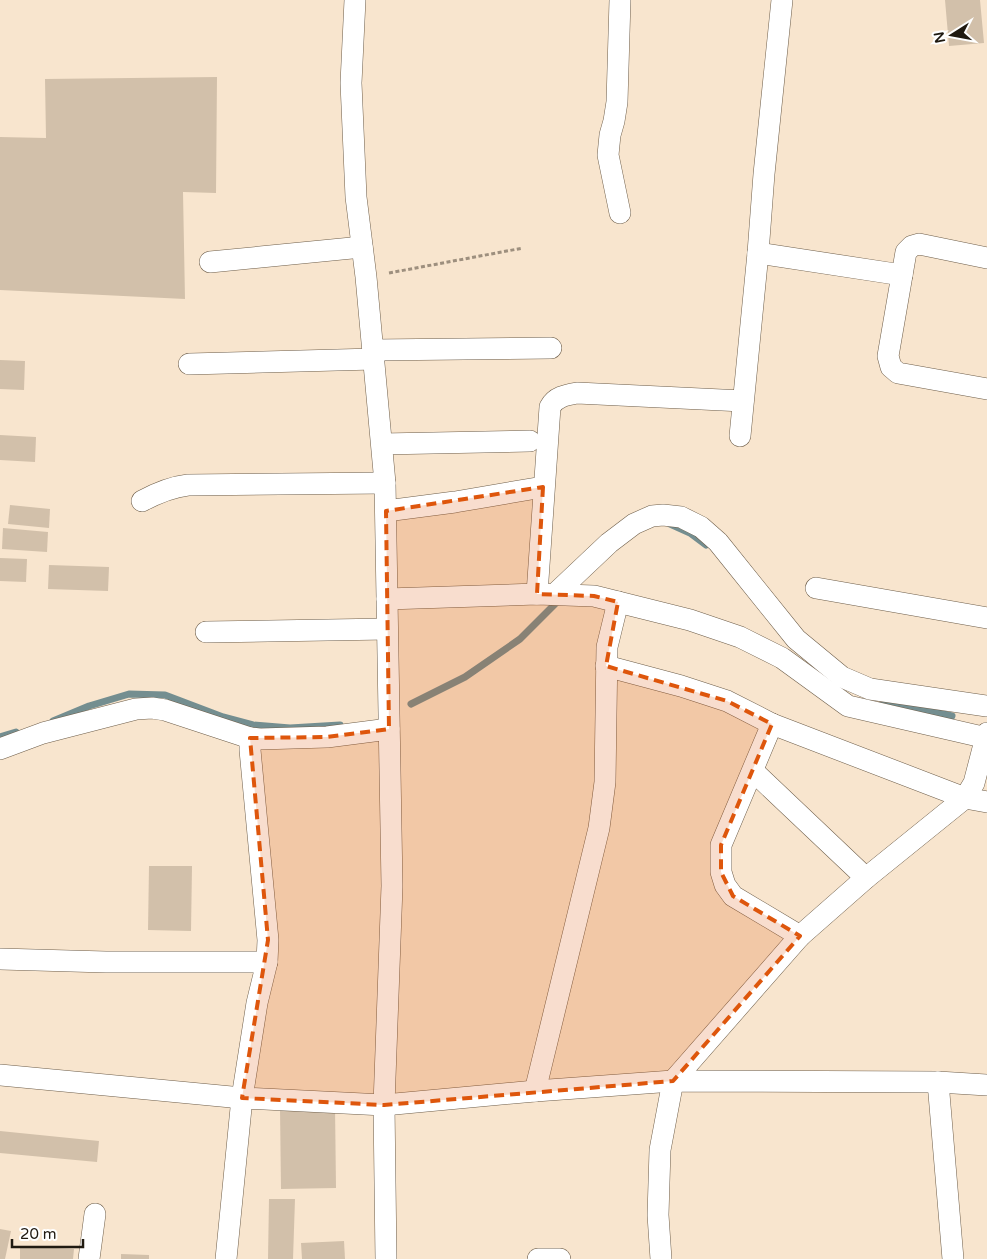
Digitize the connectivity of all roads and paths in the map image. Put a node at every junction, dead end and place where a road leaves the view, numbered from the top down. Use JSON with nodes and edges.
{"nodes":[{"id":1,"x":355,"y":0,"type":"edge"},
{"id":2,"x":620,"y":0,"type":"edge"},
{"id":3,"x":782,"y":0,"type":"edge"},
{"id":4,"x":620,"y":213,"type":"dead end"},
{"id":5,"x":362,"y":247,"type":"junction"},
{"id":6,"x":523,"y":248,"type":"dead end"},
{"id":7,"x":758,"y":253,"type":"junction"},
{"id":8,"x":987,"y":258,"type":"edge"},
{"id":9,"x":210,"y":262,"type":"dead end"},
{"id":10,"x":902,"y":275,"type":"junction"},
{"id":11,"x":366,"y":277,"type":"junction"},
{"id":12,"x":551,"y":348,"type":"dead end"},
{"id":13,"x":373,"y":355,"type":"junction"},
{"id":14,"x":189,"y":364,"type":"dead end"},
{"id":15,"x":987,"y":389,"type":"edge"},
{"id":16,"x":743,"y":401,"type":"junction"},
{"id":17,"x":740,"y":436,"type":"dead end"},
{"id":18,"x":530,"y":441,"type":"dead end"},
{"id":19,"x":382,"y":444,"type":"junction"},
{"id":20,"x":385,"y":483,"type":"junction"},
{"id":21,"x":543,"y":487,"type":"junction"},
{"id":22,"x":142,"y":501,"type":"dead end"},
{"id":23,"x":386,"y":511,"type":"junction"},
{"id":24,"x":816,"y":588,"type":"dead end"},
{"id":25,"x":550,"y":594,"type":"junction"},
{"id":26,"x":387,"y":599,"type":"junction"},
{"id":27,"x":618,"y":602,"type":"junction"},
{"id":28,"x":987,"y":618,"type":"edge"},
{"id":29,"x":388,"y":629,"type":"junction"},
{"id":30,"x":206,"y":632,"type":"dead end"},
{"id":31,"x":606,"y":666,"type":"junction"},
{"id":32,"x":987,"y":706,"type":"edge"},
{"id":33,"x":772,"y":724,"type":"junction"},
{"id":34,"x":389,"y":729,"type":"junction"},
{"id":35,"x":987,"y":737,"type":"edge"},
{"id":36,"x":250,"y":738,"type":"junction"},
{"id":37,"x":0,"y":748,"type":"edge"},
{"id":38,"x":753,"y":771,"type":"junction"},
{"id":39,"x":965,"y":798,"type":"junction"},
{"id":40,"x":987,"y":802,"type":"edge"},
{"id":41,"x":866,"y":878,"type":"junction"},
{"id":42,"x":800,"y":936,"type":"junction"},
{"id":43,"x":0,"y":959,"type":"edge"},
{"id":44,"x":266,"y":962,"type":"junction"},
{"id":45,"x":0,"y":1075,"type":"edge"},
{"id":46,"x":673,"y":1081,"type":"junction"},
{"id":47,"x":938,"y":1082,"type":"junction"},
{"id":48,"x":987,"y":1085,"type":"edge"},
{"id":49,"x":535,"y":1091,"type":"junction"},
{"id":50,"x":242,"y":1098,"type":"junction"},
{"id":51,"x":384,"y":1105,"type":"junction"},
{"id":52,"x":95,"y":1214,"type":"dead end"},
{"id":53,"x":89,"y":1259,"type":"edge"},
{"id":54,"x":226,"y":1259,"type":"edge"},
{"id":55,"x":386,"y":1259,"type":"edge"},
{"id":56,"x":538,"y":1259,"type":"edge"},
{"id":57,"x":560,"y":1259,"type":"edge"},
{"id":58,"x":661,"y":1259,"type":"edge"},
{"id":59,"x":953,"y":1259,"type":"edge"}],
"edges":[{"from":1,"to":5,"type":"street"},
{"from":2,"to":4,"type":"street"},
{"from":3,"to":7,"type":"street"},
{"from":5,"to":9,"type":"street"},
{"from":5,"to":11,"type":"street"},
{"from":6,"to":11,"type":"path"},
{"from":7,"to":10,"type":"street"},
{"from":7,"to":16,"type":"street"},
{"from":8,"to":10,"type":"street"},
{"from":10,"to":15,"type":"street"},
{"from":11,"to":13,"type":"street"},
{"from":12,"to":13,"type":"street"},
{"from":13,"to":14,"type":"street"},
{"from":13,"to":19,"type":"street"},
{"from":16,"to":17,"type":"street"},
{"from":16,"to":21,"type":"street"},
{"from":18,"to":19,"type":"street"},
{"from":19,"to":20,"type":"street"},
{"from":20,"to":22,"type":"street"},
{"from":20,"to":23,"type":"street"},
{"from":21,"to":23,"type":"street"},
{"from":21,"to":25,"type":"street"},
{"from":23,"to":26,"type":"street"},
{"from":24,"to":28,"type":"street"},
{"from":25,"to":26,"type":"street"},
{"from":25,"to":27,"type":"street"},
{"from":25,"to":32,"type":"street"},
{"from":26,"to":29,"type":"street"},
{"from":27,"to":31,"type":"street"},
{"from":27,"to":35,"type":"street"},
{"from":29,"to":30,"type":"street"},
{"from":29,"to":34,"type":"street"},
{"from":31,"to":33,"type":"street"},
{"from":31,"to":49,"type":"street"},
{"from":33,"to":38,"type":"street"},
{"from":33,"to":39,"type":"street"},
{"from":34,"to":36,"type":"street"},
{"from":34,"to":51,"type":"street"},
{"from":35,"to":39,"type":"street"},
{"from":36,"to":37,"type":"street"},
{"from":36,"to":44,"type":"street"},
{"from":38,"to":41,"type":"street"},
{"from":38,"to":42,"type":"street"},
{"from":39,"to":40,"type":"street"},
{"from":39,"to":41,"type":"street"},
{"from":41,"to":42,"type":"street"},
{"from":42,"to":46,"type":"street"},
{"from":43,"to":44,"type":"street"},
{"from":44,"to":50,"type":"street"},
{"from":45,"to":50,"type":"street"},
{"from":46,"to":47,"type":"street"},
{"from":46,"to":49,"type":"street"},
{"from":46,"to":58,"type":"street"},
{"from":47,"to":48,"type":"street"},
{"from":47,"to":59,"type":"street"},
{"from":49,"to":51,"type":"street"},
{"from":50,"to":51,"type":"street"},
{"from":50,"to":54,"type":"street"},
{"from":51,"to":55,"type":"street"},
{"from":52,"to":53,"type":"street"},
{"from":56,"to":57,"type":"street"}]}
